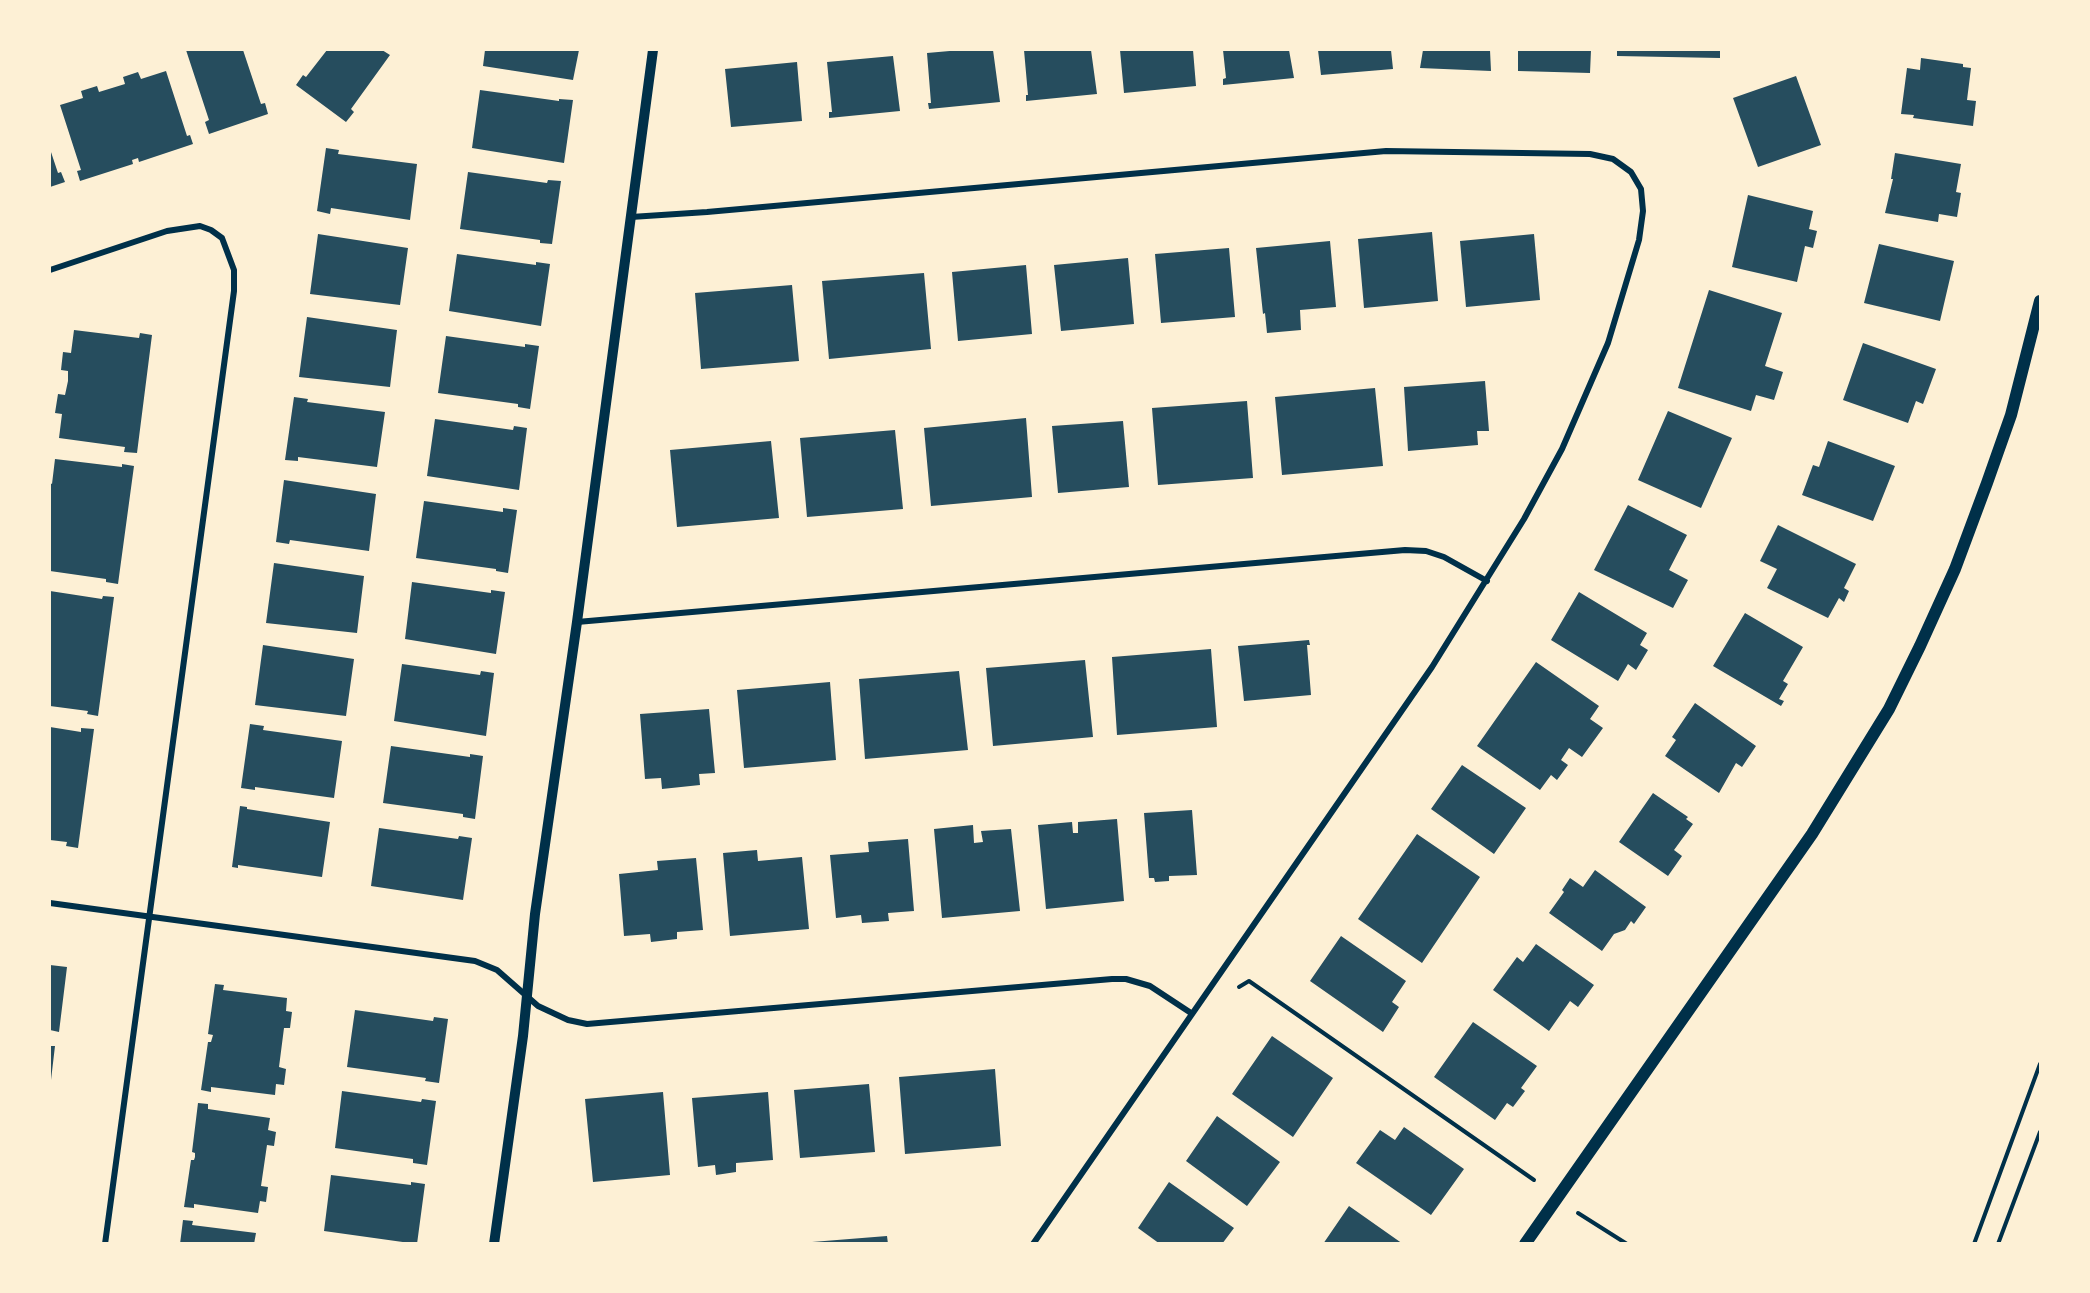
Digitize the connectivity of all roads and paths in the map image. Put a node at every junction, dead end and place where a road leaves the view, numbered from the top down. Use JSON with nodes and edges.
{"nodes":[{"id":1,"x":653,"y":50,"type":"edge"},
{"id":2,"x":631,"y":217,"type":"junction"},
{"id":3,"x":50,"y":270,"type":"edge"},
{"id":4,"x":2040,"y":301,"type":"edge"},
{"id":5,"x":1487,"y":581,"type":"junction"},
{"id":6,"x":577,"y":622,"type":"junction"},
{"id":7,"x":50,"y":903,"type":"edge"},
{"id":8,"x":149,"y":916,"type":"junction"},
{"id":9,"x":1249,"y":981,"type":"dead end"},
{"id":10,"x":526,"y":997,"type":"junction"},
{"id":11,"x":1191,"y":1013,"type":"junction"},
{"id":12,"x":2040,"y":1064,"type":"edge"},
{"id":13,"x":2040,"y":1132,"type":"edge"},
{"id":14,"x":1534,"y":1180,"type":"dead end"},
{"id":15,"x":1578,"y":1213,"type":"dead end"},
{"id":16,"x":105,"y":1244,"type":"edge"},
{"id":17,"x":494,"y":1244,"type":"edge"},
{"id":18,"x":1033,"y":1244,"type":"edge"},
{"id":19,"x":1525,"y":1244,"type":"edge"},
{"id":20,"x":1627,"y":1244,"type":"edge"},
{"id":21,"x":1974,"y":1244,"type":"edge"},
{"id":22,"x":1998,"y":1244,"type":"edge"}],
"edges":[{"from":1,"to":2,"type":"street"},
{"from":2,"to":5,"type":"street"},
{"from":2,"to":6,"type":"street"},
{"from":3,"to":8,"type":"street"},
{"from":4,"to":19,"type":"main road"},
{"from":5,"to":6,"type":"street"},
{"from":5,"to":11,"type":"street"},
{"from":6,"to":10,"type":"street"},
{"from":7,"to":8,"type":"street"},
{"from":8,"to":10,"type":"street"},
{"from":8,"to":16,"type":"street"},
{"from":9,"to":14,"type":"path"},
{"from":10,"to":11,"type":"street"},
{"from":10,"to":17,"type":"street"},
{"from":11,"to":18,"type":"street"},
{"from":12,"to":21,"type":"path"},
{"from":13,"to":22,"type":"path"},
{"from":15,"to":20,"type":"path"}]}
